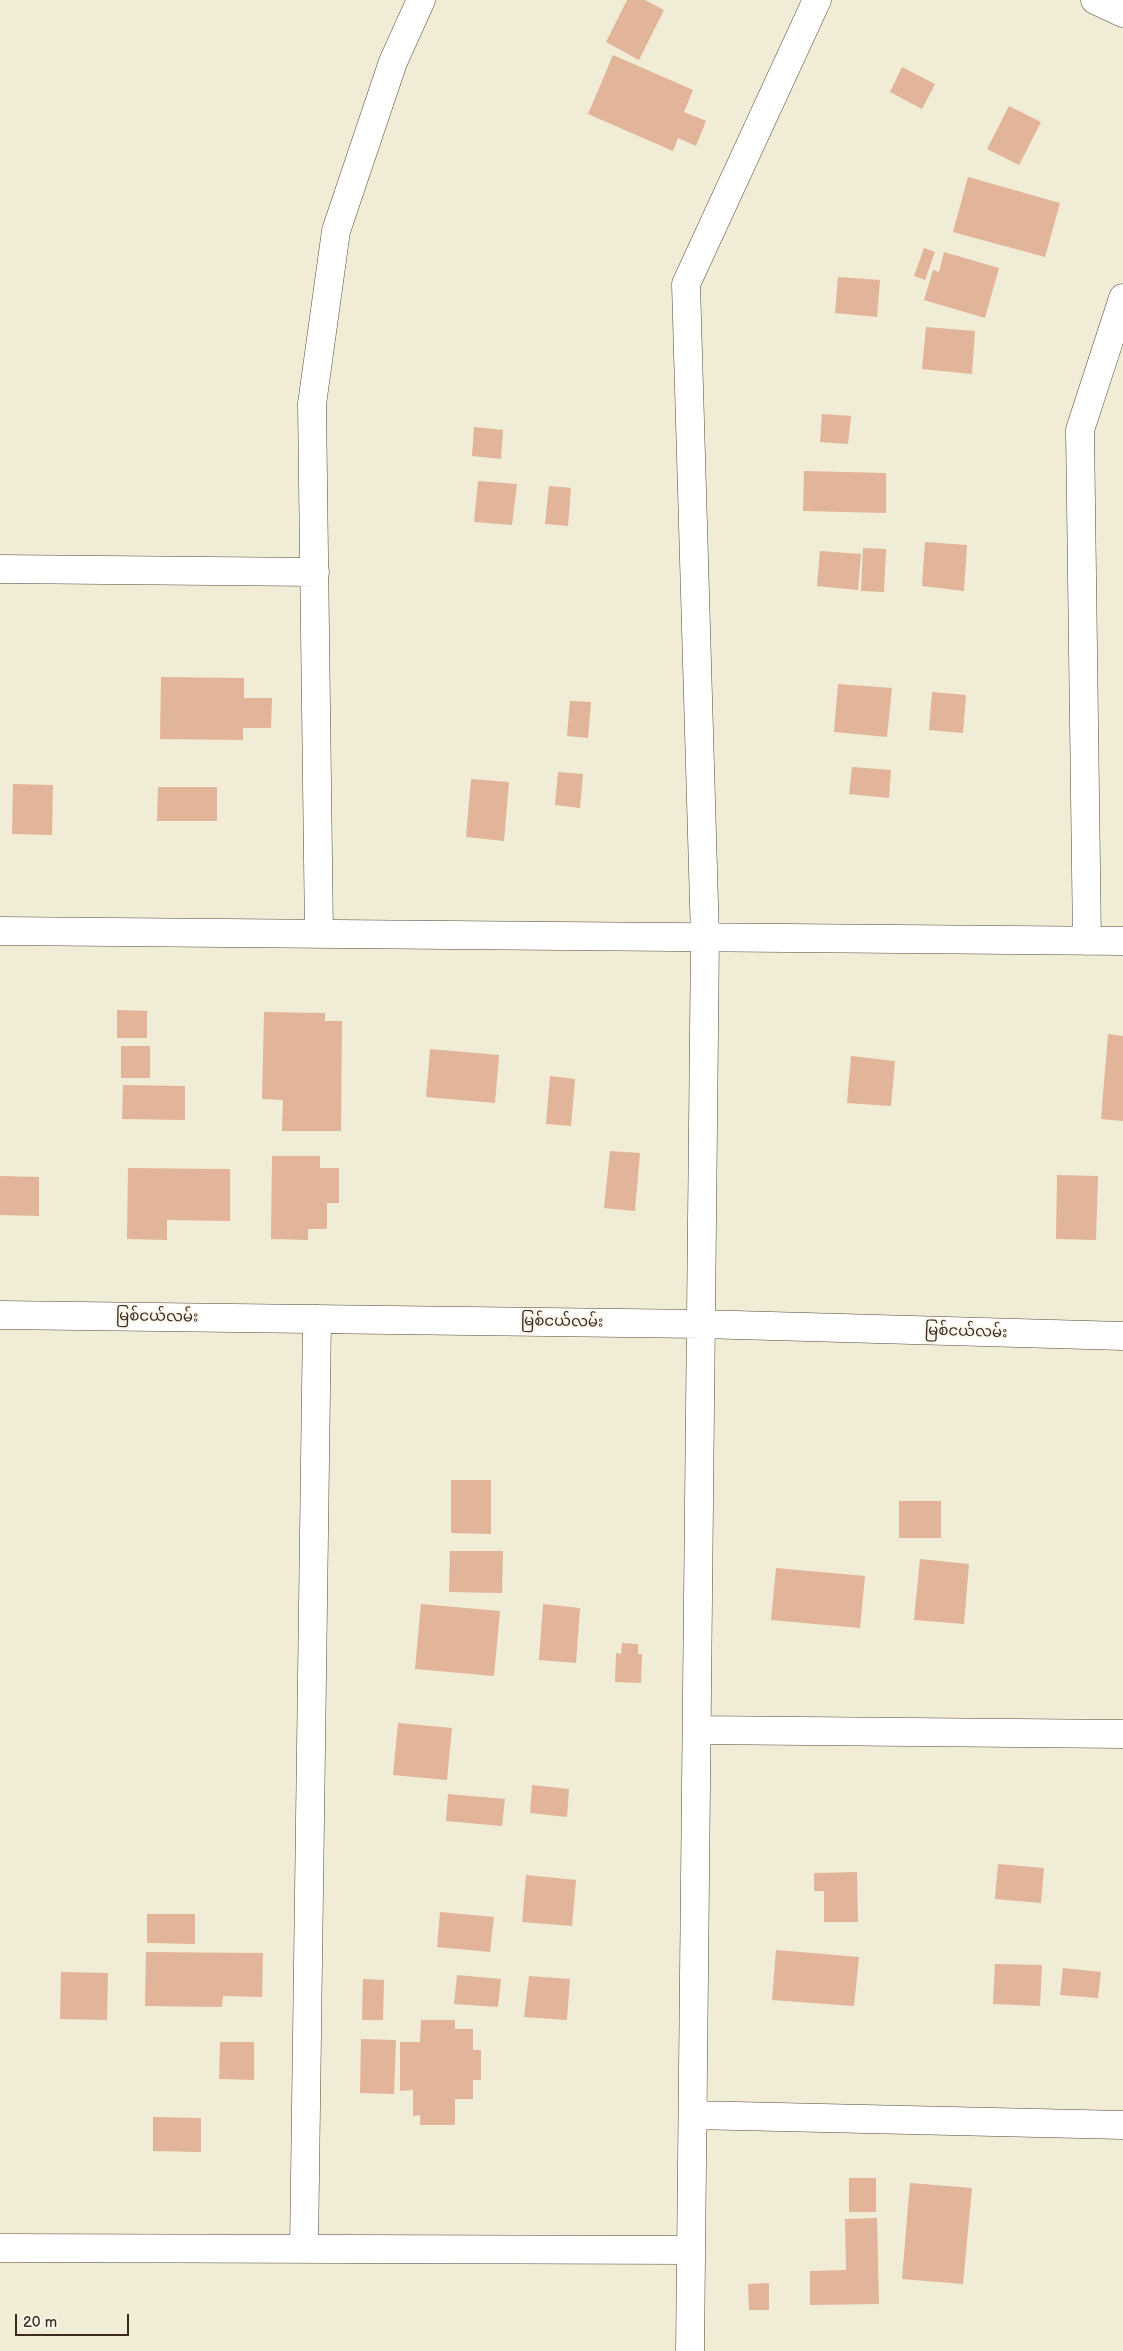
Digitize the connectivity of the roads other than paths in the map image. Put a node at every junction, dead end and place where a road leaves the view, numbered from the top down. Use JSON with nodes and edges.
{"nodes":[{"id":1,"x":421,"y":0,"type":"edge"},
{"id":2,"x":817,"y":0,"type":"edge"},
{"id":3,"x":1095,"y":0,"type":"edge"},
{"id":4,"x":1123,"y":13,"type":"edge"},
{"id":5,"x":1123,"y":298,"type":"edge"},
{"id":6,"x":0,"y":569,"type":"edge"},
{"id":7,"x":314,"y":572,"type":"junction"},
{"id":8,"x":0,"y":931,"type":"edge"},
{"id":9,"x":319,"y":934,"type":"junction"},
{"id":10,"x":705,"y":938,"type":"junction"},
{"id":11,"x":1087,"y":941,"type":"junction"},
{"id":12,"x":1123,"y":941,"type":"edge"},
{"id":13,"x":0,"y":1315,"type":"edge"},
{"id":14,"x":317,"y":1319,"type":"junction"},
{"id":15,"x":701,"y":1324,"type":"junction"},
{"id":16,"x":1123,"y":1336,"type":"edge"},
{"id":17,"x":697,"y":1730,"type":"junction"},
{"id":18,"x":1123,"y":1734,"type":"edge"},
{"id":19,"x":693,"y":2115,"type":"junction"},
{"id":20,"x":1123,"y":2125,"type":"edge"},
{"id":21,"x":0,"y":2248,"type":"edge"},
{"id":22,"x":304,"y":2249,"type":"junction"},
{"id":23,"x":691,"y":2250,"type":"junction"},
{"id":24,"x":690,"y":2351,"type":"edge"}],
"edges":[{"from":1,"to":7,"type":"street"},
{"from":2,"to":10,"type":"street"},
{"from":3,"to":4,"type":"street"},
{"from":5,"to":11,"type":"street"},
{"from":6,"to":7,"type":"street"},
{"from":7,"to":9,"type":"street"},
{"from":8,"to":9,"type":"street"},
{"from":9,"to":10,"type":"street"},
{"from":10,"to":11,"type":"street"},
{"from":10,"to":15,"type":"street"},
{"from":11,"to":12,"type":"street"},
{"from":13,"to":14,"type":"street","name":"မြစ်ငယ်လမ်း"},
{"from":14,"to":15,"type":"street","name":"မြစ်ငယ်လမ်း"},
{"from":14,"to":22,"type":"street"},
{"from":15,"to":16,"type":"street","name":"မြစ်ငယ်လမ်း"},
{"from":15,"to":17,"type":"street"},
{"from":17,"to":18,"type":"street"},
{"from":17,"to":19,"type":"street"},
{"from":19,"to":20,"type":"street"},
{"from":19,"to":23,"type":"street"},
{"from":21,"to":22,"type":"street"},
{"from":22,"to":23,"type":"street"},
{"from":23,"to":24,"type":"street"}]}
